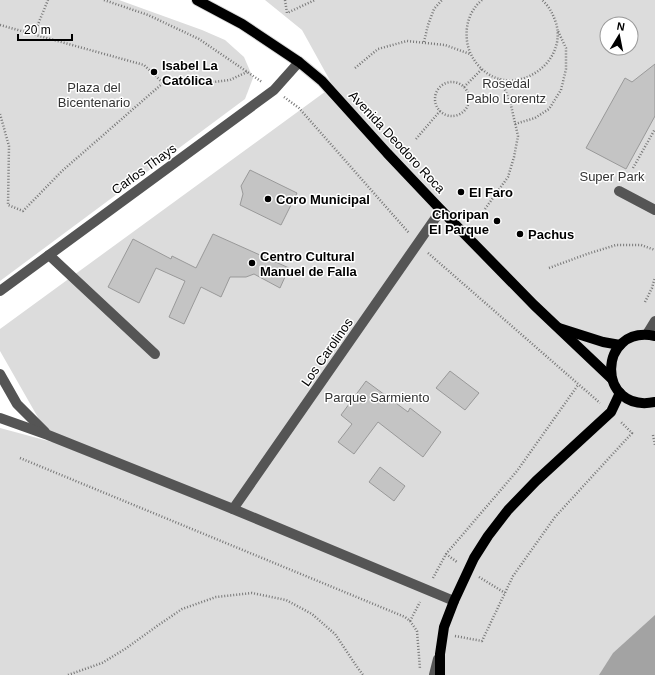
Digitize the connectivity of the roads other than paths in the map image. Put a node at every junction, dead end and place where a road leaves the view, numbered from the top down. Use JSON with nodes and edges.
{"nodes":[{"id":1,"x":197,"y":0,"type":"edge"},
{"id":2,"x":299,"y":62,"type":"junction"},
{"id":3,"x":619,"y":191,"type":"dead end"},
{"id":4,"x":441,"y":210,"type":"junction"},
{"id":5,"x":655,"y":210,"type":"edge"},
{"id":6,"x":49,"y":255,"type":"junction"},
{"id":7,"x":0,"y":291,"type":"edge"},
{"id":8,"x":655,"y":321,"type":"edge"},
{"id":9,"x":557,"y":327,"type":"junction"},
{"id":10,"x":651,"y":335,"type":"edge"},
{"id":11,"x":620,"y":345,"type":"junction"},
{"id":12,"x":155,"y":354,"type":"dead end"},
{"id":13,"x":0,"y":374,"type":"edge"},
{"id":14,"x":612,"y":379,"type":"junction"},
{"id":15,"x":620,"y":393,"type":"junction"},
{"id":16,"x":655,"y":402,"type":"edge"},
{"id":17,"x":0,"y":418,"type":"edge"},
{"id":18,"x":48,"y":435,"type":"junction"},
{"id":19,"x":233,"y":509,"type":"junction"},
{"id":20,"x":454,"y":601,"type":"junction"},
{"id":21,"x":440,"y":654,"type":"junction"},
{"id":22,"x":434,"y":675,"type":"edge"},
{"id":23,"x":440,"y":675,"type":"edge"}],
"edges":[{"from":1,"to":2,"type":"main road","name":"Avenida Deodoro Roca"},
{"from":2,"to":4,"type":"main road","name":"Avenida Deodoro Roca"},
{"from":2,"to":6,"type":"street","name":"Carlos Thays"},
{"from":3,"to":5,"type":"street"},
{"from":4,"to":9,"type":"main road","name":"Avenida Deodoro Roca"},
{"from":4,"to":19,"type":"street","name":"Los Carolinos"},
{"from":6,"to":7,"type":"street","name":"Carlos Thays"},
{"from":6,"to":12,"type":"street"},
{"from":8,"to":10,"type":"street"},
{"from":9,"to":11,"type":"main road","name":"Avenida Deodoro Roca"},
{"from":9,"to":14,"type":"main road","name":"Avenida Deodoro Roca"},
{"from":10,"to":11,"type":"main road"},
{"from":11,"to":14,"type":"main road"},
{"from":13,"to":18,"type":"street"},
{"from":14,"to":15,"type":"main road"},
{"from":15,"to":16,"type":"main road"},
{"from":15,"to":20,"type":"main road"},
{"from":17,"to":18,"type":"street"},
{"from":18,"to":19,"type":"street"},
{"from":19,"to":20,"type":"street"},
{"from":20,"to":21,"type":"main road"},
{"from":21,"to":22,"type":"street"},
{"from":21,"to":23,"type":"main road"}]}
